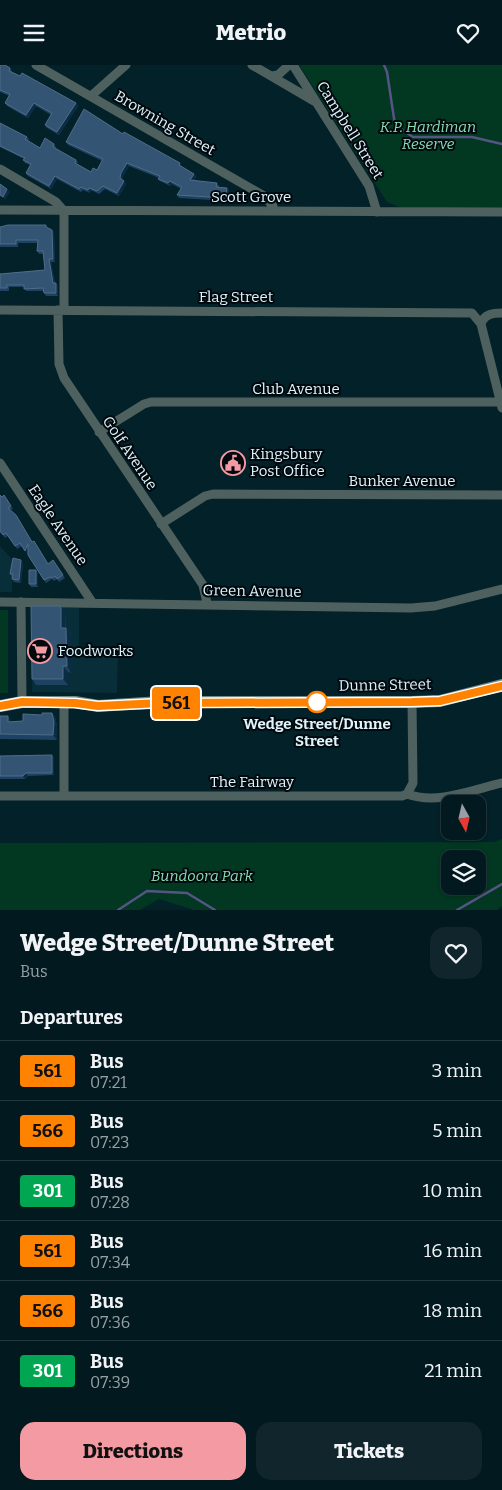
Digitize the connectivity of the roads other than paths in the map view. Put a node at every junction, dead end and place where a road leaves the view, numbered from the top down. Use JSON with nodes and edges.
{"nodes":[{"id":1,"x":36,"y":65,"type":"edge"},
{"id":2,"x":126,"y":65,"type":"edge"},
{"id":3,"x":252,"y":65,"type":"edge"},
{"id":4,"x":289,"y":65,"type":"edge"},
{"id":5,"x":294,"y":65,"type":"edge"},
{"id":6,"x":272,"y":76,"type":"junction"},
{"id":7,"x":91,"y":96,"type":"junction"},
{"id":8,"x":316,"y":103,"type":"junction"},
{"id":9,"x":0,"y":169,"type":"edge"},
{"id":10,"x":0,"y":210,"type":"edge"},
{"id":11,"x":64,"y":211,"type":"junction"},
{"id":12,"x":274,"y":211,"type":"junction"},
{"id":13,"x":377,"y":212,"type":"junction"},
{"id":14,"x":502,"y":213,"type":"edge"},
{"id":15,"x":0,"y":310,"type":"edge"},
{"id":16,"x":61,"y":310,"type":"junction"},
{"id":17,"x":502,"y":313,"type":"edge"},
{"id":18,"x":481,"y":324,"type":"junction"},
{"id":19,"x":501,"y":405,"type":"edge"},
{"id":20,"x":99,"y":432,"type":"junction"},
{"id":21,"x":0,"y":463,"type":"edge"},
{"id":22,"x":502,"y":495,"type":"edge"},
{"id":23,"x":161,"y":524,"type":"junction"},
{"id":24,"x":502,"y":589,"type":"edge"},
{"id":25,"x":0,"y":602,"type":"edge"},
{"id":26,"x":21,"y":602,"type":"junction"},
{"id":27,"x":92,"y":602,"type":"junction"},
{"id":28,"x":208,"y":603,"type":"junction"},
{"id":29,"x":502,"y":685,"type":"edge"},
{"id":30,"x":0,"y":698,"type":"edge"},
{"id":31,"x":22,"y":702,"type":"junction"},
{"id":32,"x":412,"y":702,"type":"junction"},
{"id":33,"x":70,"y":703,"type":"junction"},
{"id":34,"x":0,"y":706,"type":"edge"},
{"id":35,"x":502,"y":783,"type":"edge"},
{"id":36,"x":407,"y":794,"type":"junction"},
{"id":37,"x":64,"y":795,"type":"junction"},
{"id":38,"x":0,"y":796,"type":"edge"}],
"edges":[{"from":1,"to":7,"type":"street","name":"Browning Street"},
{"from":2,"to":7,"type":"street"},
{"from":3,"to":6,"type":"street"},
{"from":4,"to":6,"type":"street"},
{"from":5,"to":8,"type":"street","name":"Campbell Street"},
{"from":6,"to":8,"type":"street"},
{"from":7,"to":12,"type":"street","name":"Browning Street"},
{"from":8,"to":13,"type":"street","name":"Campbell Street"},
{"from":9,"to":11,"type":"street"},
{"from":10,"to":11,"type":"street","name":"Scott Grove"},
{"from":11,"to":12,"type":"street","name":"Scott Grove"},
{"from":11,"to":16,"type":"street","name":"Golf Avenue"},
{"from":12,"to":13,"type":"street","name":"Scott Grove"},
{"from":13,"to":14,"type":"street","name":"Scott Grove"},
{"from":15,"to":16,"type":"street","name":"Flag Street"},
{"from":16,"to":18,"type":"street","name":"Flag Street"},
{"from":16,"to":20,"type":"street","name":"Golf Avenue"},
{"from":17,"to":18,"type":"street"},
{"from":18,"to":19,"type":"street"},
{"from":19,"to":20,"type":"street","name":"Club Avenue"},
{"from":20,"to":23,"type":"street","name":"Golf Avenue"},
{"from":21,"to":27,"type":"street","name":"Eagle Avenue"},
{"from":22,"to":23,"type":"street","name":"Bunker Avenue"},
{"from":23,"to":28,"type":"street","name":"Golf Avenue"},
{"from":24,"to":28,"type":"street","name":"Green Avenue"},
{"from":25,"to":26,"type":"street","name":"Green Avenue"},
{"from":26,"to":27,"type":"street","name":"Green Avenue"},
{"from":26,"to":31,"type":"street"},
{"from":27,"to":28,"type":"street","name":"Green Avenue"},
{"from":29,"to":32,"type":"main road","name":"Dunne Street"},
{"from":30,"to":31,"type":"main road","name":"Dunne Street"},
{"from":31,"to":33,"type":"main road","name":"Dunne Street"},
{"from":31,"to":34,"type":"main road","name":"Dunne Street"},
{"from":32,"to":33,"type":"main road","name":"Dunne Street"},
{"from":32,"to":36,"type":"street"},
{"from":33,"to":37,"type":"street"},
{"from":35,"to":36,"type":"street","name":"The Fairway"},
{"from":36,"to":37,"type":"street","name":"The Fairway"},
{"from":37,"to":38,"type":"street","name":"The Fairway"}]}
